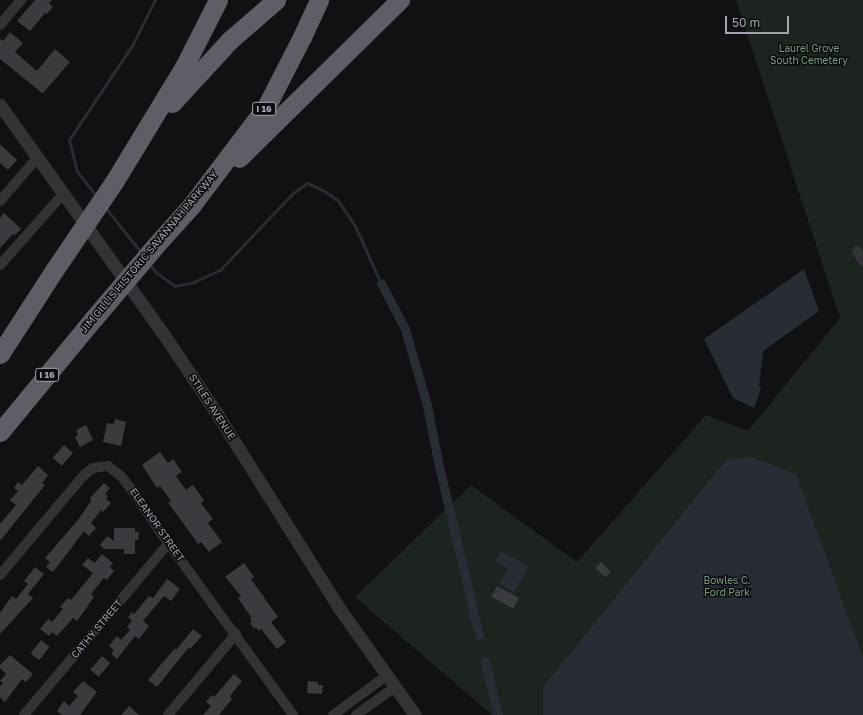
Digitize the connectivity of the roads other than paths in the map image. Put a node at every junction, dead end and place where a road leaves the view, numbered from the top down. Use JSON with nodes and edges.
{"nodes":[{"id":1,"x":21,"y":0,"type":"edge"},
{"id":2,"x":218,"y":0,"type":"edge"},
{"id":3,"x":276,"y":0,"type":"edge"},
{"id":4,"x":319,"y":0,"type":"edge"},
{"id":5,"x":400,"y":0,"type":"edge"},
{"id":6,"x":0,"y":25,"type":"edge"},
{"id":7,"x":0,"y":105,"type":"edge"},
{"id":8,"x":147,"y":128,"type":"junction"},
{"id":9,"x":37,"y":158,"type":"junction"},
{"id":10,"x":63,"y":194,"type":"junction"},
{"id":11,"x":0,"y":201,"type":"edge"},
{"id":12,"x":191,"y":206,"type":"junction"},
{"id":13,"x":857,"y":251,"type":"dead end"},
{"id":14,"x":863,"y":261,"type":"edge"},
{"id":15,"x":0,"y":265,"type":"edge"},
{"id":16,"x":0,"y":354,"type":"edge"},
{"id":17,"x":0,"y":432,"type":"edge"},
{"id":18,"x":169,"y":543,"type":"junction"},
{"id":19,"x":0,"y":575,"type":"edge"},
{"id":20,"x":236,"y":634,"type":"junction"},
{"id":21,"x":386,"y":676,"type":"junction"},
{"id":22,"x":395,"y":687,"type":"junction"},
{"id":23,"x":24,"y":715,"type":"edge"},
{"id":24,"x":168,"y":715,"type":"edge"},
{"id":25,"x":293,"y":715,"type":"edge"},
{"id":26,"x":333,"y":715,"type":"edge"},
{"id":27,"x":356,"y":715,"type":"edge"},
{"id":28,"x":415,"y":715,"type":"edge"}],
"edges":[{"from":1,"to":6,"type":"street"},
{"from":2,"to":8,"type":"highway"},
{"from":3,"to":8,"type":"highway"},
{"from":4,"to":12,"type":"highway","name":"JIM GILLIS HISTORIC SAVANNAH PARKWAY","number":"I 16"},
{"from":5,"to":12,"type":"highway"},
{"from":7,"to":9,"type":"street","name":"STILES AVENUE"},
{"from":8,"to":16,"type":"highway","bridge":true},
{"from":9,"to":10,"type":"street","name":"STILES AVENUE"},
{"from":9,"to":11,"type":"street"},
{"from":10,"to":15,"type":"street"},
{"from":10,"to":21,"type":"street","name":"STILES AVENUE"},
{"from":12,"to":17,"type":"highway","name":"JIM GILLIS HISTORIC SAVANNAH PARKWAY","number":"I 16","bridge":true},
{"from":13,"to":14,"type":"street"},
{"from":18,"to":19,"type":"street","name":"ELEANOR STREET"},
{"from":18,"to":20,"type":"street","name":"ELEANOR STREET"},
{"from":18,"to":23,"type":"street","name":"CATHY STREET"},
{"from":20,"to":24,"type":"street"},
{"from":20,"to":25,"type":"street","name":"ELEANOR STREET"},
{"from":21,"to":22,"type":"street","name":"STILES AVENUE"},
{"from":21,"to":26,"type":"street"},
{"from":22,"to":27,"type":"street"},
{"from":22,"to":28,"type":"street","name":"STILES AVENUE"}]}
